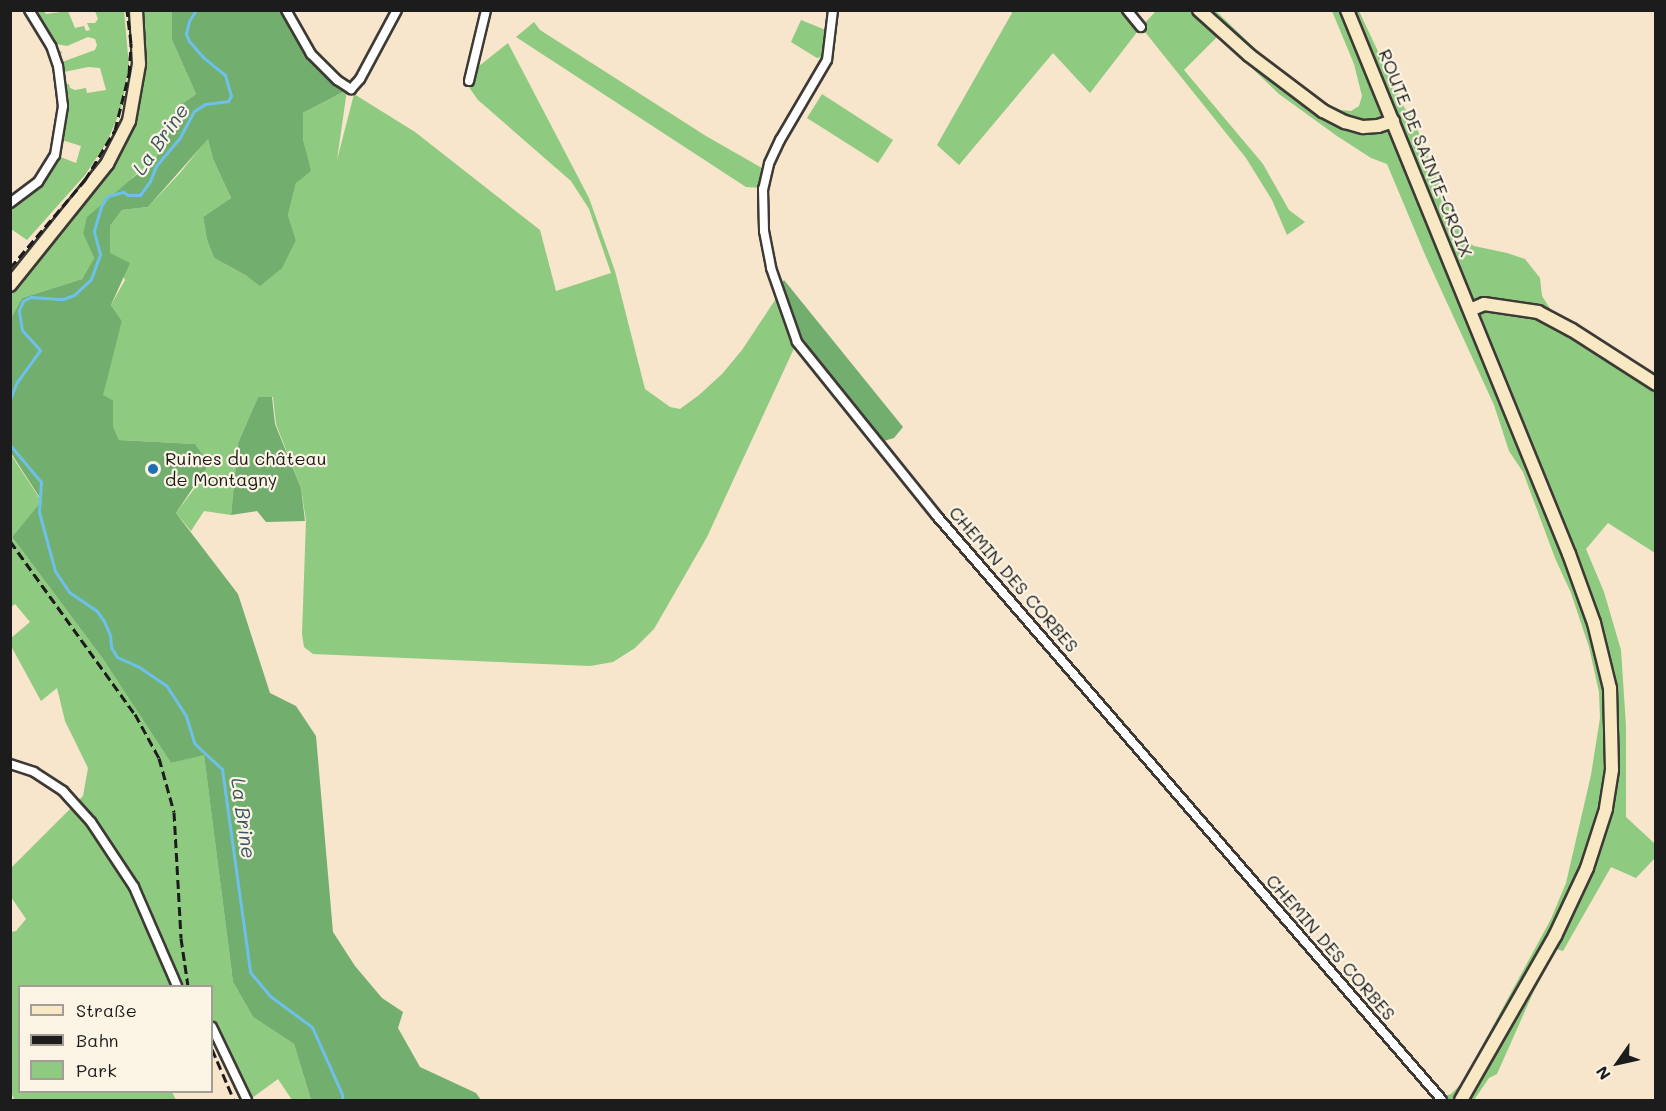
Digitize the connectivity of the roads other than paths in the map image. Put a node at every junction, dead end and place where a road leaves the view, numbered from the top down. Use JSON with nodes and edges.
{"nodes":[{"id":1,"x":29,"y":10,"type":"edge"},
{"id":2,"x":136,"y":10,"type":"edge"},
{"id":3,"x":286,"y":10,"type":"edge"},
{"id":4,"x":397,"y":10,"type":"edge"},
{"id":5,"x":486,"y":10,"type":"edge"},
{"id":6,"x":833,"y":10,"type":"edge"},
{"id":7,"x":1127,"y":10,"type":"edge"},
{"id":8,"x":1199,"y":10,"type":"edge"},
{"id":9,"x":1347,"y":10,"type":"edge"},
{"id":10,"x":1141,"y":27,"type":"dead end"},
{"id":11,"x":469,"y":81,"type":"dead end"},
{"id":12,"x":1393,"y":121,"type":"junction"},
{"id":13,"x":10,"y":203,"type":"edge"},
{"id":14,"x":10,"y":285,"type":"edge"},
{"id":15,"x":1470,"y":310,"type":"junction"},
{"id":16,"x":1656,"y":384,"type":"edge"},
{"id":17,"x":10,"y":764,"type":"edge"},
{"id":18,"x":176,"y":985,"type":"edge"},
{"id":19,"x":213,"y":1029,"type":"edge"},
{"id":20,"x":247,"y":1101,"type":"edge"},
{"id":21,"x":1442,"y":1101,"type":"edge"},
{"id":22,"x":1461,"y":1101,"type":"edge"}],
"edges":[{"from":1,"to":13,"type":"street"},
{"from":2,"to":14,"type":"main road"},
{"from":3,"to":4,"type":"street"},
{"from":5,"to":11,"type":"street"},
{"from":6,"to":21,"type":"street","name":"CHEMIN DES CORBES"},
{"from":7,"to":10,"type":"street"},
{"from":8,"to":12,"type":"main road"},
{"from":9,"to":12,"type":"main road","name":"ROUTE DE SAINTE-CROIX"},
{"from":12,"to":15,"type":"main road","name":"ROUTE DE SAINTE-CROIX"},
{"from":15,"to":16,"type":"main road"},
{"from":15,"to":22,"type":"main road","name":"ROUTE DE SAINTE-CROIX"},
{"from":17,"to":18,"type":"street"},
{"from":19,"to":20,"type":"street"}]}
